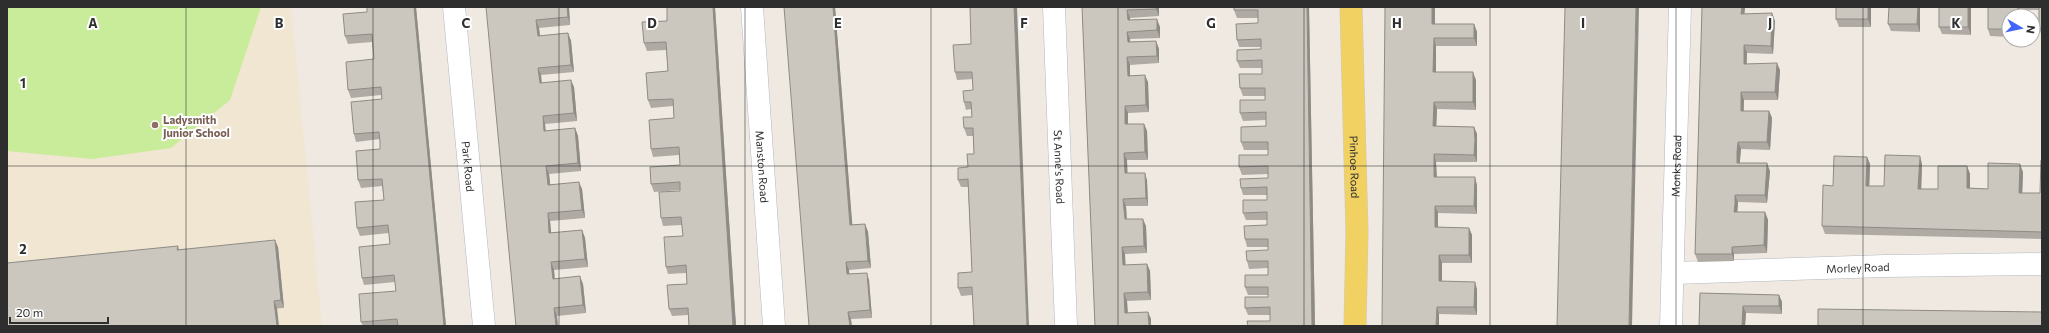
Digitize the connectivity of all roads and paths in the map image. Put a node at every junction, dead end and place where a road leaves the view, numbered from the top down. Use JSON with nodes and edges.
{"nodes":[{"id":1,"x":454,"y":7,"type":"edge"},
{"id":2,"x":752,"y":7,"type":"edge"},
{"id":3,"x":1054,"y":7,"type":"edge"},
{"id":4,"x":1351,"y":7,"type":"edge"},
{"id":5,"x":1680,"y":7,"type":"edge"},
{"id":6,"x":2042,"y":264,"type":"edge"},
{"id":7,"x":1674,"y":273,"type":"junction"},
{"id":8,"x":484,"y":326,"type":"edge"},
{"id":9,"x":774,"y":326,"type":"edge"},
{"id":10,"x":1066,"y":326,"type":"edge"},
{"id":11,"x":1355,"y":326,"type":"edge"},
{"id":12,"x":1671,"y":326,"type":"edge"}],
"edges":[{"from":1,"to":8,"type":"street","name":"Park Road"},
{"from":2,"to":9,"type":"street","name":"Manston Road"},
{"from":3,"to":10,"type":"street","name":"St Anne's Road"},
{"from":4,"to":11,"type":"main road","name":"Pinhoe Road"},
{"from":5,"to":7,"type":"street","name":"Monks Road"},
{"from":6,"to":7,"type":"street","name":"Morley Road"},
{"from":7,"to":12,"type":"street","name":"Monks Road"}]}
